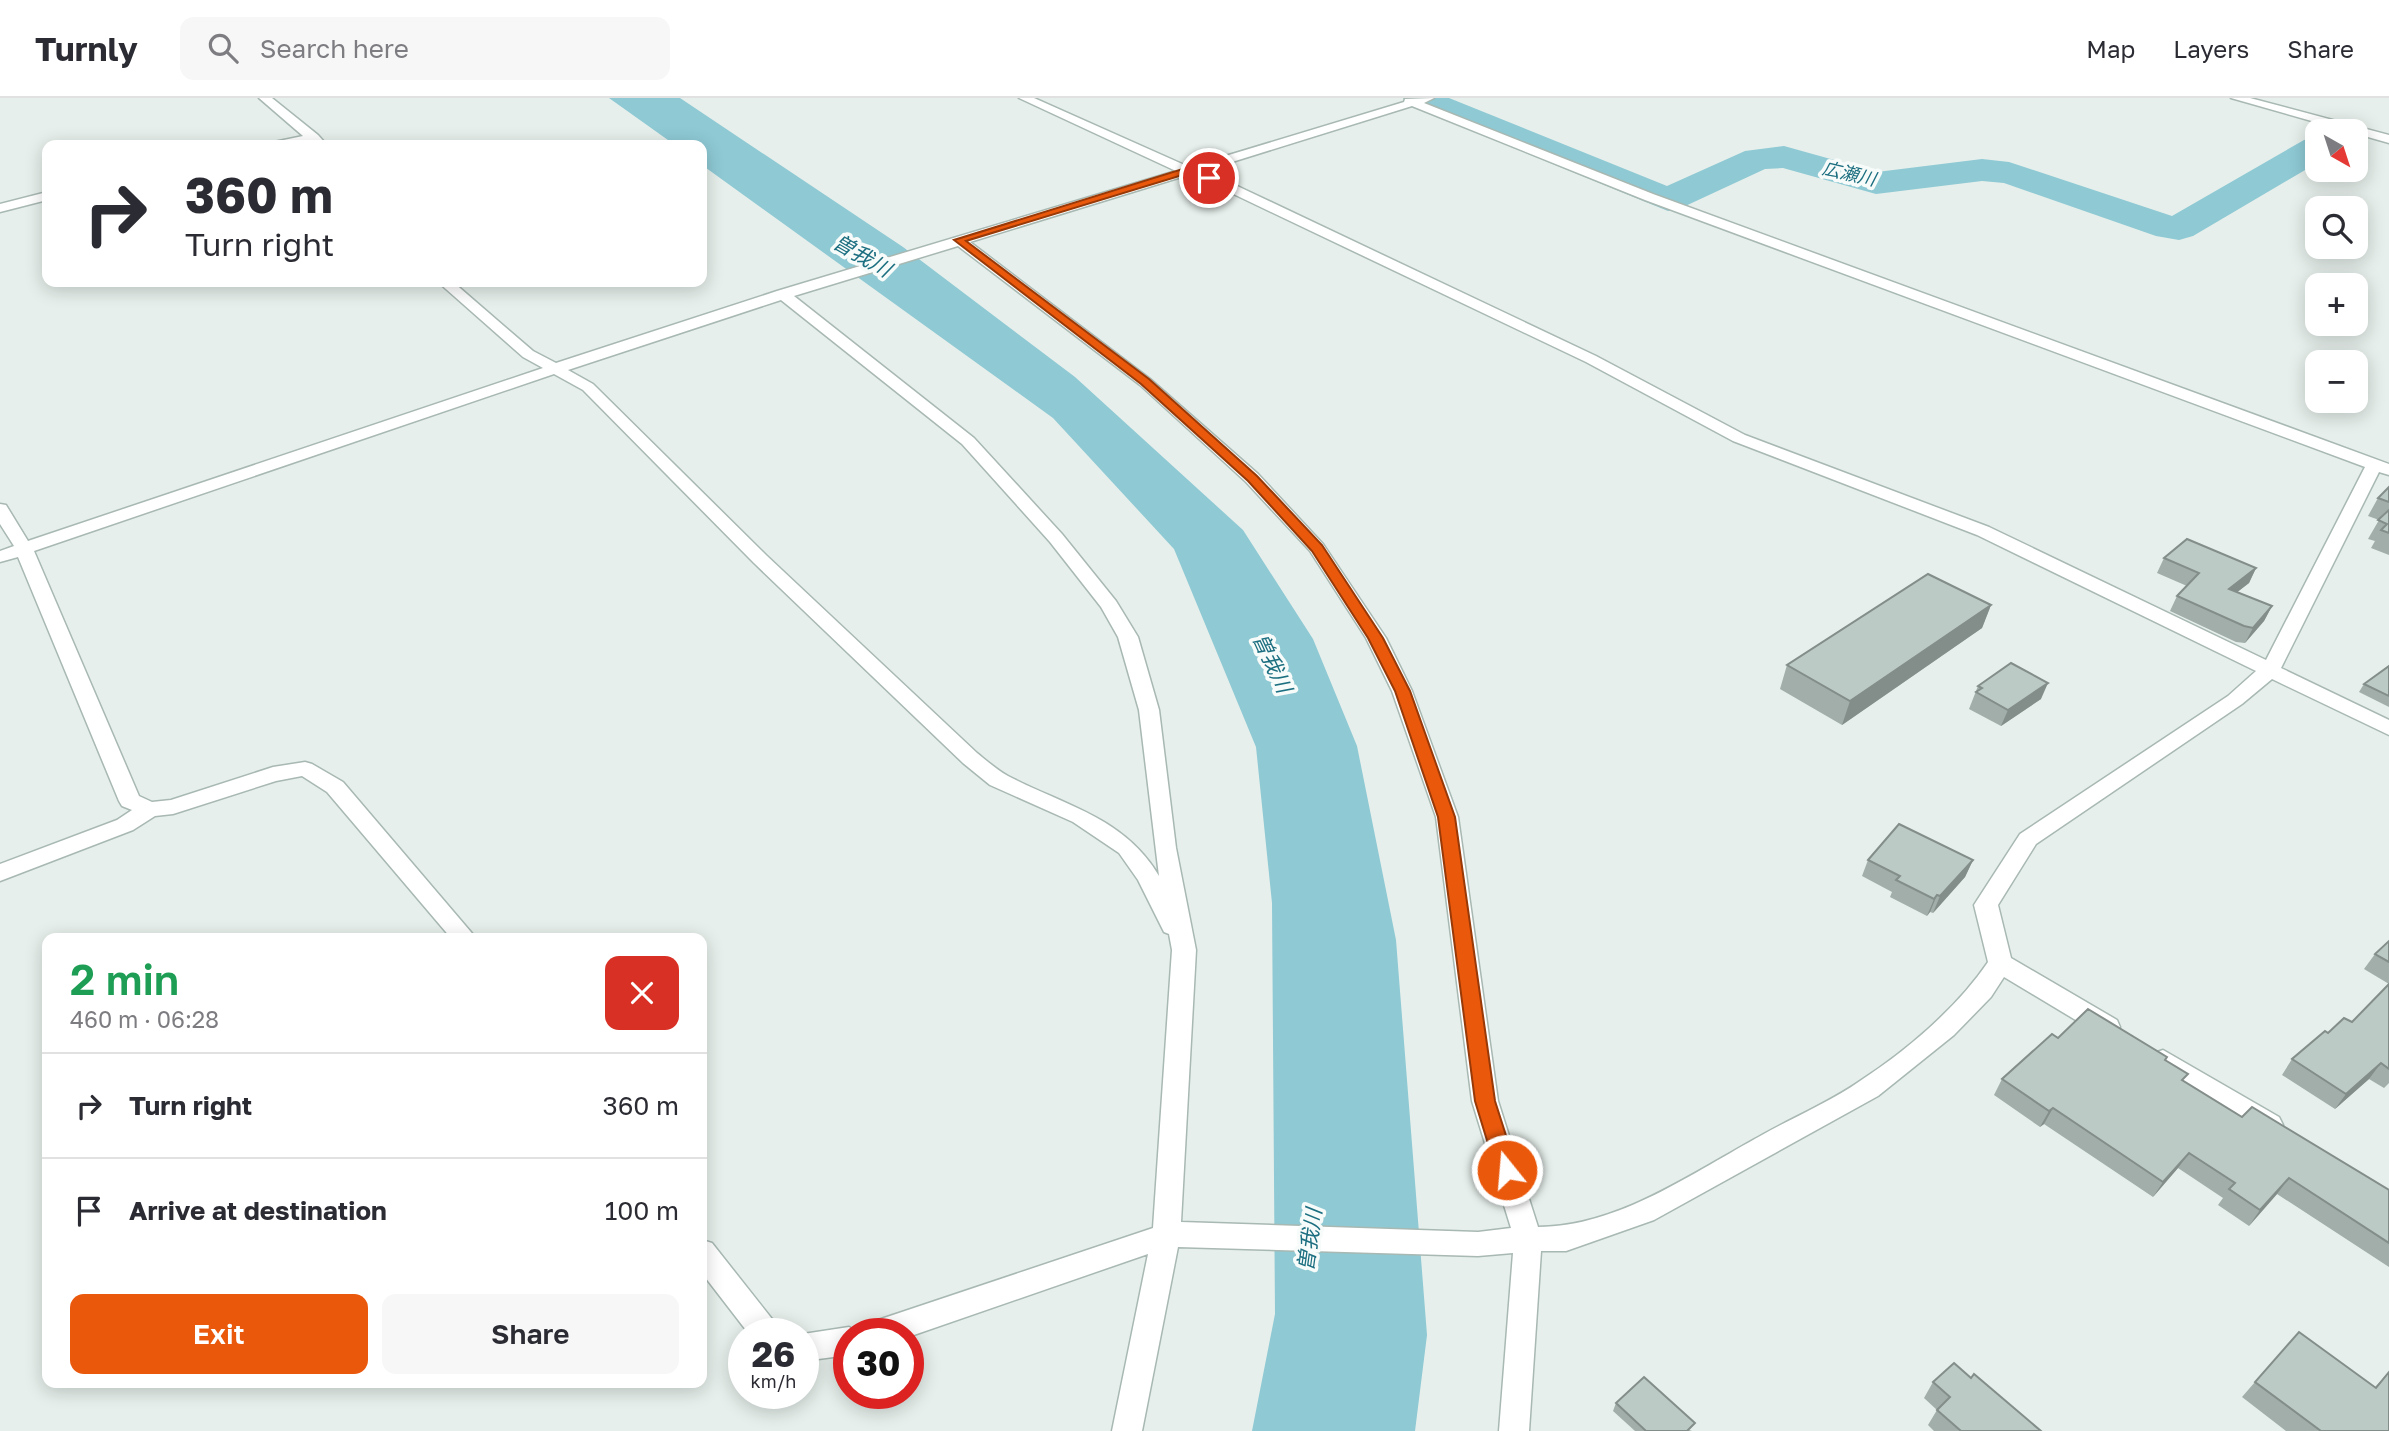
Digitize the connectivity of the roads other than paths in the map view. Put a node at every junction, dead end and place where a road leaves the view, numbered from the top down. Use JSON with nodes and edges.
{"nodes":[{"id":1,"x":265,"y":98,"type":"edge"},
{"id":2,"x":1025,"y":98,"type":"edge"},
{"id":3,"x":1428,"y":98,"type":"edge"},
{"id":4,"x":2237,"y":98,"type":"edge"},
{"id":5,"x":1406,"y":100,"type":"edge"},
{"id":6,"x":2389,"y":139,"type":"edge"},
{"id":7,"x":316,"y":140,"type":"edge"},
{"id":8,"x":1189,"y":170,"type":"junction"},
{"id":9,"x":42,"y":197,"type":"edge"},
{"id":10,"x":0,"y":208,"type":"edge"},
{"id":11,"x":959,"y":240,"type":"junction"},
{"id":12,"x":451,"y":287,"type":"edge"},
{"id":13,"x":782,"y":295,"type":"junction"},
{"id":14,"x":550,"y":368,"type":"junction"},
{"id":15,"x":2381,"y":468,"type":"edge"},
{"id":16,"x":0,"y":509,"type":"edge"},
{"id":17,"x":24,"y":549,"type":"junction"},
{"id":18,"x":0,"y":557,"type":"edge"},
{"id":19,"x":2270,"y":669,"type":"junction"},
{"id":20,"x":2389,"y":728,"type":"edge"},
{"id":21,"x":150,"y":809,"type":"junction"},
{"id":22,"x":0,"y":873,"type":"edge"},
{"id":23,"x":460,"y":933,"type":"edge"},
{"id":24,"x":1184,"y":950,"type":"junction"},
{"id":25,"x":2000,"y":963,"type":"junction"},
{"id":26,"x":2295,"y":1139,"type":"edge"},
{"id":27,"x":1178,"y":1235,"type":"junction"},
{"id":28,"x":1528,"y":1239,"type":"junction"},
{"id":29,"x":707,"y":1258,"type":"edge"},
{"id":30,"x":754,"y":1318,"type":"edge"},
{"id":31,"x":924,"y":1318,"type":"edge"},
{"id":32,"x":1127,"y":1431,"type":"edge"},
{"id":33,"x":1514,"y":1431,"type":"edge"}],
"edges":[{"from":1,"to":7,"type":"street"},
{"from":2,"to":8,"type":"street"},
{"from":3,"to":5,"type":"street"},
{"from":4,"to":6,"type":"street"},
{"from":5,"to":8,"type":"street"},
{"from":5,"to":15,"type":"street"},
{"from":8,"to":11,"type":"street"},
{"from":8,"to":19,"type":"street"},
{"from":9,"to":10,"type":"street"},
{"from":11,"to":13,"type":"street"},
{"from":11,"to":28,"type":"street"},
{"from":12,"to":14,"type":"street"},
{"from":13,"to":14,"type":"street"},
{"from":13,"to":24,"type":"street"},
{"from":14,"to":17,"type":"street"},
{"from":14,"to":24,"type":"street"},
{"from":15,"to":19,"type":"street"},
{"from":16,"to":17,"type":"street"},
{"from":17,"to":18,"type":"street"},
{"from":17,"to":21,"type":"street"},
{"from":19,"to":20,"type":"street"},
{"from":19,"to":25,"type":"street"},
{"from":21,"to":22,"type":"street"},
{"from":21,"to":23,"type":"street"},
{"from":24,"to":27,"type":"street"},
{"from":25,"to":26,"type":"street"},
{"from":25,"to":28,"type":"street"},
{"from":27,"to":28,"type":"street"},
{"from":27,"to":31,"type":"street"},
{"from":27,"to":32,"type":"street"},
{"from":28,"to":33,"type":"street"},
{"from":29,"to":30,"type":"street"}]}
